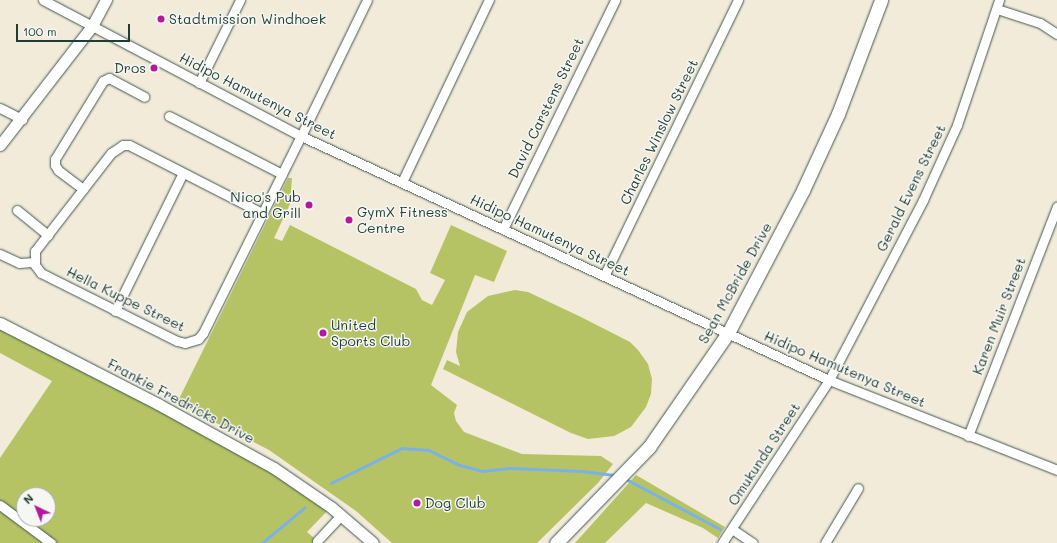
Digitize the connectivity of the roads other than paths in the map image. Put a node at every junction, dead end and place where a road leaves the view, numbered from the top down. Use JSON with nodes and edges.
{"nodes":[{"id":1,"x":43,"y":0,"type":"edge"},
{"id":2,"x":106,"y":0,"type":"edge"},
{"id":3,"x":240,"y":0,"type":"edge"},
{"id":4,"x":367,"y":0,"type":"edge"},
{"id":5,"x":489,"y":0,"type":"edge"},
{"id":6,"x":615,"y":0,"type":"edge"},
{"id":7,"x":738,"y":0,"type":"edge"},
{"id":8,"x":881,"y":0,"type":"edge"},
{"id":9,"x":998,"y":4,"type":"edge"},
{"id":10,"x":92,"y":26,"type":"junction"},
{"id":11,"x":1057,"y":34,"type":"edge"},
{"id":12,"x":199,"y":83,"type":"junction"},
{"id":13,"x":144,"y":97,"type":"dead end"},
{"id":14,"x":0,"y":108,"type":"edge"},
{"id":15,"x":169,"y":116,"type":"dead end"},
{"id":16,"x":22,"y":119,"type":"junction"},
{"id":17,"x":301,"y":136,"type":"junction"},
{"id":18,"x":0,"y":145,"type":"edge"},
{"id":19,"x":182,"y":173,"type":"junction"},
{"id":20,"x":282,"y":174,"type":"junction"},
{"id":21,"x":402,"y":182,"type":"junction"},
{"id":22,"x":83,"y":189,"type":"junction"},
{"id":23,"x":1057,"y":207,"type":"edge"},
{"id":24,"x":17,"y":210,"type":"dead end"},
{"id":25,"x":262,"y":213,"type":"junction"},
{"id":26,"x":503,"y":229,"type":"junction"},
{"id":27,"x":48,"y":235,"type":"junction"},
{"id":28,"x":0,"y":254,"type":"edge"},
{"id":29,"x":35,"y":262,"type":"junction"},
{"id":30,"x":604,"y":276,"type":"junction"},
{"id":31,"x":115,"y":311,"type":"junction"},
{"id":32,"x":0,"y":323,"type":"edge"},
{"id":33,"x":728,"y":333,"type":"junction"},
{"id":34,"x":829,"y":380,"type":"junction"},
{"id":35,"x":968,"y":436,"type":"junction"},
{"id":36,"x":1057,"y":470,"type":"edge"},
{"id":37,"x":858,"y":488,"type":"dead end"},
{"id":38,"x":0,"y":505,"type":"edge"},
{"id":39,"x":341,"y":515,"type":"junction"},
{"id":40,"x":732,"y":529,"type":"junction"},
{"id":41,"x":317,"y":541,"type":"dead end"},
{"id":42,"x":51,"y":543,"type":"edge"},
{"id":43,"x":373,"y":543,"type":"edge"},
{"id":44,"x":556,"y":543,"type":"edge"},
{"id":45,"x":722,"y":543,"type":"edge"},
{"id":46,"x":753,"y":543,"type":"edge"},
{"id":47,"x":825,"y":543,"type":"edge"}],
"edges":[{"from":1,"to":10,"type":"street","name":"Hidipo Hamutenya Street"},
{"from":2,"to":10,"type":"street"},
{"from":3,"to":12,"type":"street"},
{"from":4,"to":17,"type":"street","name":"Hella Kuppe Street"},
{"from":5,"to":21,"type":"street"},
{"from":6,"to":26,"type":"street","name":"David Carstens Street"},
{"from":7,"to":30,"type":"street","name":"Charles Winslow Street"},
{"from":8,"to":33,"type":"main road","name":"Sean McBride Drive"},
{"from":9,"to":11,"type":"street"},
{"from":9,"to":34,"type":"street","name":"Gerald Evens Street"},
{"from":10,"to":12,"type":"street","name":"Hidipo Hamutenya Street"},
{"from":10,"to":16,"type":"street"},
{"from":12,"to":17,"type":"street","name":"Hidipo Hamutenya Street"},
{"from":13,"to":22,"type":"street"},
{"from":14,"to":16,"type":"street"},
{"from":15,"to":20,"type":"street"},
{"from":16,"to":18,"type":"street"},
{"from":17,"to":20,"type":"street","name":"Hella Kuppe Street"},
{"from":17,"to":21,"type":"street","name":"Hidipo Hamutenya Street"},
{"from":19,"to":22,"type":"street"},
{"from":19,"to":25,"type":"street"},
{"from":19,"to":31,"type":"street"},
{"from":20,"to":25,"type":"street","name":"Hella Kuppe Street"},
{"from":21,"to":26,"type":"street","name":"Hidipo Hamutenya Street"},
{"from":22,"to":27,"type":"street"},
{"from":23,"to":35,"type":"street","name":"Karen Muir Street"},
{"from":24,"to":27,"type":"street"},
{"from":25,"to":31,"type":"street","name":"Hella Kuppe Street"},
{"from":26,"to":30,"type":"street","name":"Hidipo Hamutenya Street"},
{"from":27,"to":29,"type":"street"},
{"from":28,"to":29,"type":"street"},
{"from":29,"to":31,"type":"street","name":"Hella Kuppe Street"},
{"from":30,"to":33,"type":"street","name":"Hidipo Hamutenya Street"},
{"from":32,"to":39,"type":"street","name":"Frankie Fredricks Drive"},
{"from":33,"to":34,"type":"street","name":"Hidipo Hamutenya Street"},
{"from":33,"to":44,"type":"main road","name":"Sean McBride Drive"},
{"from":34,"to":35,"type":"street","name":"Hidipo Hamutenya Street"},
{"from":34,"to":40,"type":"street","name":"Omukunda Street"},
{"from":35,"to":36,"type":"street","name":"Hidipo Hamutenya Street"},
{"from":37,"to":47,"type":"street"},
{"from":38,"to":42,"type":"street"},
{"from":39,"to":41,"type":"street"},
{"from":39,"to":43,"type":"street","name":"Frankie Fredricks Drive"},
{"from":40,"to":45,"type":"street","name":"Omukunda Street"},
{"from":40,"to":46,"type":"street"}]}
